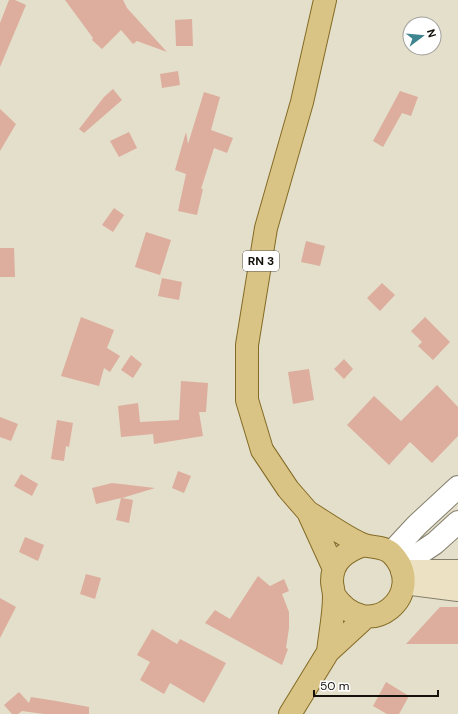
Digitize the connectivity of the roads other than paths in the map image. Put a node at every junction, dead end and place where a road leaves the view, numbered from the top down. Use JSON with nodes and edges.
{"nodes":[{"id":1,"x":325,"y":0,"type":"edge"},
{"id":2,"x":458,"y":487,"type":"edge"},
{"id":3,"x":308,"y":512,"type":"junction"},
{"id":4,"x":458,"y":522,"type":"edge"},
{"id":5,"x":364,"y":545,"type":"junction"},
{"id":6,"x":334,"y":569,"type":"junction"},
{"id":7,"x":399,"y":569,"type":"junction"},
{"id":8,"x":458,"y":572,"type":"edge"},
{"id":9,"x":458,"y":590,"type":"edge"},
{"id":10,"x":334,"y":595,"type":"junction"},
{"id":11,"x":366,"y":617,"type":"junction"},
{"id":12,"x":328,"y":652,"type":"junction"},
{"id":13,"x":290,"y":714,"type":"edge"}],
"edges":[{"from":1,"to":3,"type":"main road","number":"RN 3"},
{"from":2,"to":7,"type":"street"},
{"from":3,"to":5,"type":"main road","number":"RN 3"},
{"from":3,"to":6,"type":"main road","number":"RN 3"},
{"from":4,"to":7,"type":"street"},
{"from":5,"to":6,"type":"main road"},
{"from":5,"to":7,"type":"main road"},
{"from":6,"to":10,"type":"main road"},
{"from":7,"to":8,"type":"main road"},
{"from":7,"to":9,"type":"main road"},
{"from":7,"to":11,"type":"main road"},
{"from":10,"to":11,"type":"main road"},
{"from":10,"to":12,"type":"main road"},
{"from":11,"to":12,"type":"main road"},
{"from":12,"to":13,"type":"main road"}]}
